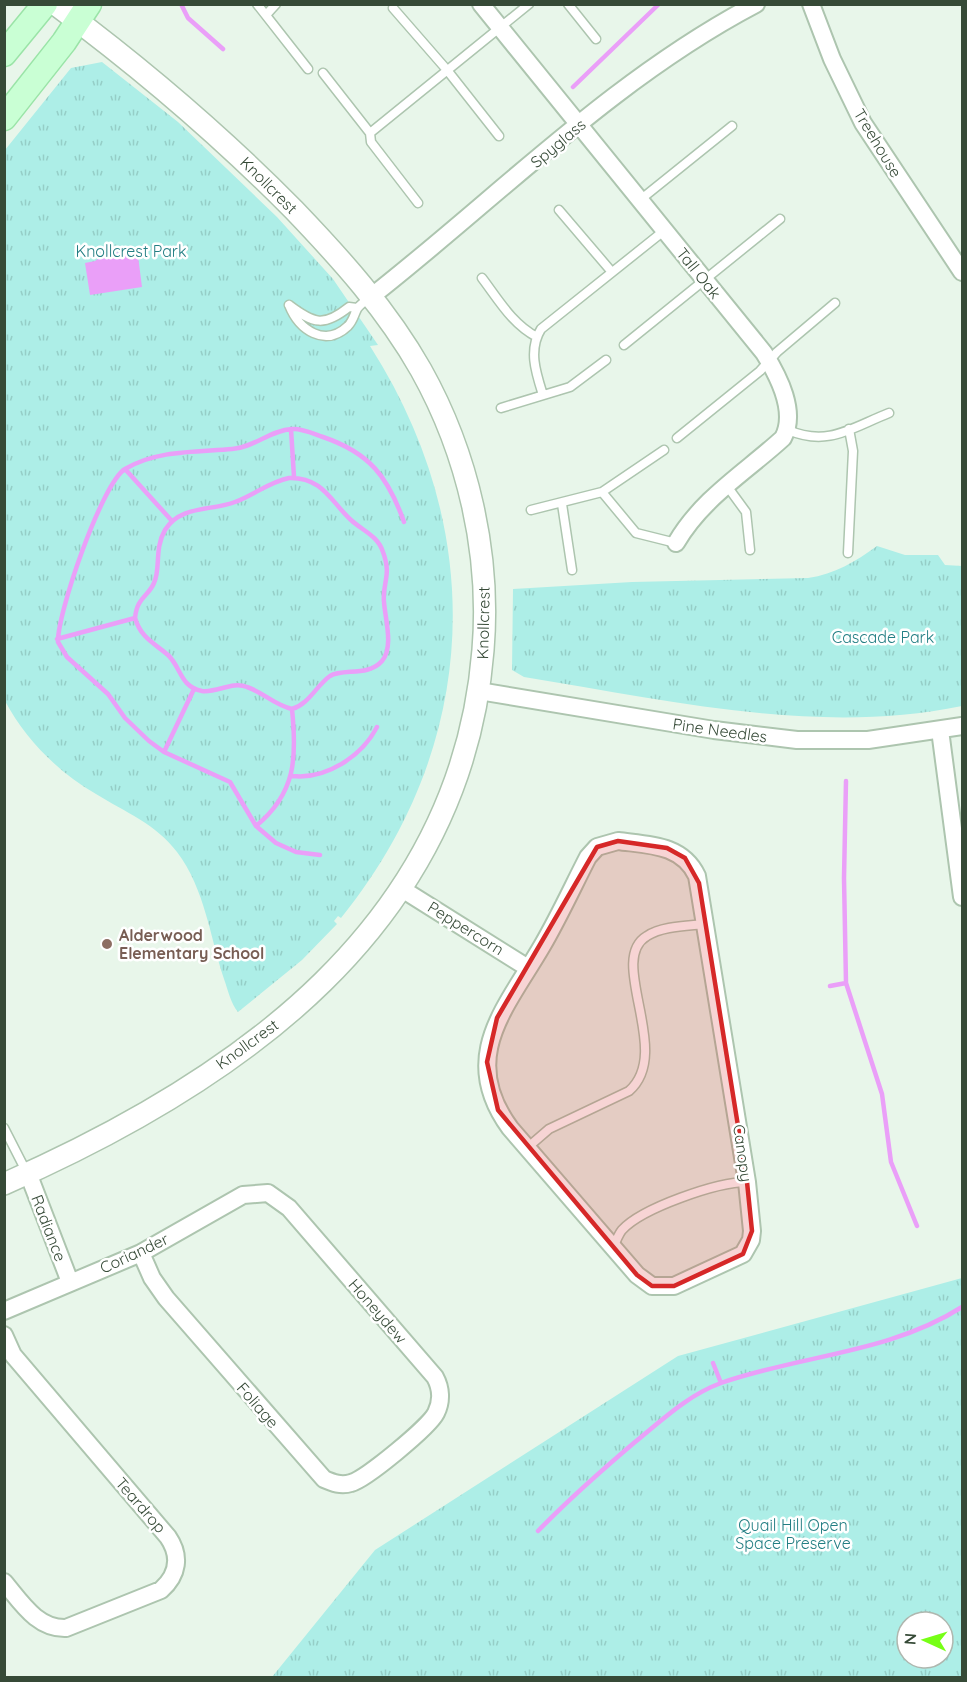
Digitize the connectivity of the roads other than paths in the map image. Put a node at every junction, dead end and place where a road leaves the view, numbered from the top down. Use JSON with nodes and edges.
{"nodes":[{"id":1,"x":45,"y":4,"type":"edge"},
{"id":2,"x":55,"y":4,"type":"edge"},
{"id":3,"x":257,"y":4,"type":"edge"},
{"id":4,"x":276,"y":4,"type":"edge"},
{"id":5,"x":482,"y":4,"type":"edge"},
{"id":6,"x":529,"y":4,"type":"edge"},
{"id":7,"x":568,"y":4,"type":"edge"},
{"id":8,"x":756,"y":4,"type":"edge"},
{"id":9,"x":810,"y":4,"type":"edge"},
{"id":10,"x":393,"y":8,"type":"dead end"},
{"id":11,"x":84,"y":13,"type":"edge"},
{"id":12,"x":266,"y":15,"type":"junction"},
{"id":13,"x":500,"y":27,"type":"junction"},
{"id":14,"x":596,"y":39,"type":"dead end"},
{"id":15,"x":4,"y":54,"type":"edge"},
{"id":16,"x":308,"y":69,"type":"dead end"},
{"id":17,"x":447,"y":70,"type":"junction"},
{"id":18,"x":323,"y":73,"type":"dead end"},
{"id":19,"x":4,"y":118,"type":"edge"},
{"id":20,"x":578,"y":126,"type":"junction"},
{"id":21,"x":732,"y":126,"type":"dead end"},
{"id":22,"x":370,"y":133,"type":"junction"},
{"id":23,"x":499,"y":136,"type":"dead end"},
{"id":24,"x":640,"y":200,"type":"junction"},
{"id":25,"x":418,"y":204,"type":"dead end"},
{"id":26,"x":559,"y":210,"type":"dead end"},
{"id":27,"x":780,"y":219,"type":"dead end"},
{"id":28,"x":665,"y":230,"type":"junction"},
{"id":29,"x":611,"y":271,"type":"junction"},
{"id":30,"x":963,"y":272,"type":"edge"},
{"id":31,"x":482,"y":278,"type":"dead end"},
{"id":32,"x":705,"y":281,"type":"junction"},
{"id":33,"x":364,"y":302,"type":"junction"},
{"id":34,"x":835,"y":303,"type":"dead end"},
{"id":35,"x":537,"y":336,"type":"junction"},
{"id":36,"x":624,"y":345,"type":"dead end"},
{"id":37,"x":606,"y":360,"type":"dead end"},
{"id":38,"x":770,"y":362,"type":"junction"},
{"id":39,"x":543,"y":395,"type":"junction"},
{"id":40,"x":501,"y":408,"type":"dead end"},
{"id":41,"x":889,"y":413,"type":"dead end"},
{"id":42,"x":849,"y":429,"type":"junction"},
{"id":43,"x":788,"y":430,"type":"junction"},
{"id":44,"x":677,"y":438,"type":"dead end"},
{"id":45,"x":664,"y":450,"type":"dead end"},
{"id":46,"x":727,"y":486,"type":"junction"},
{"id":47,"x":602,"y":492,"type":"junction"},
{"id":48,"x":562,"y":504,"type":"junction"},
{"id":49,"x":531,"y":510,"type":"dead end"},
{"id":50,"x":676,"y":543,"type":"joint"},
{"id":51,"x":750,"y":550,"type":"dead end"},
{"id":52,"x":848,"y":553,"type":"dead end"},
{"id":53,"x":572,"y":570,"type":"dead end"},
{"id":54,"x":479,"y":691,"type":"junction"},
{"id":55,"x":963,"y":726,"type":"edge"},
{"id":56,"x":940,"y":730,"type":"junction"},
{"id":57,"x":402,"y":889,"type":"junction"},
{"id":58,"x":963,"y":897,"type":"edge"},
{"id":59,"x":706,"y":924,"type":"junction"},
{"id":60,"x":528,"y":968,"type":"junction"},
{"id":61,"x":4,"y":1128,"type":"edge"},
{"id":62,"x":527,"y":1148,"type":"junction"},
{"id":63,"x":28,"y":1173,"type":"junction"},
{"id":64,"x":747,"y":1182,"type":"junction"},
{"id":65,"x":4,"y":1184,"type":"edge"},
{"id":66,"x":260,"y":1192,"type":"joint"},
{"id":67,"x":613,"y":1248,"type":"junction"},
{"id":68,"x":141,"y":1253,"type":"junction"},
{"id":69,"x":70,"y":1282,"type":"junction"},
{"id":70,"x":4,"y":1311,"type":"edge"},
{"id":71,"x":4,"y":1335,"type":"edge"},
{"id":72,"x":403,"y":1445,"type":"joint"},
{"id":73,"x":4,"y":1582,"type":"edge"}],
"edges":[{"from":1,"to":15,"type":"main road"},
{"from":2,"to":11,"type":"street","name":"Knollcrest"},
{"from":3,"to":12,"type":"lane"},
{"from":4,"to":12,"type":"lane"},
{"from":5,"to":13,"type":"street","name":"Tall Oak"},
{"from":6,"to":13,"type":"lane"},
{"from":7,"to":14,"type":"lane"},
{"from":8,"to":20,"type":"street","name":"Spyglass"},
{"from":9,"to":30,"type":"street","name":"Treehouse"},
{"from":10,"to":17,"type":"lane"},
{"from":11,"to":19,"type":"main road"},
{"from":11,"to":33,"type":"street","name":"Knollcrest"},
{"from":12,"to":16,"type":"lane"},
{"from":13,"to":17,"type":"lane"},
{"from":13,"to":20,"type":"street","name":"Tall Oak"},
{"from":17,"to":22,"type":"lane"},
{"from":17,"to":23,"type":"lane"},
{"from":18,"to":22,"type":"lane"},
{"from":20,"to":24,"type":"street","name":"Tall Oak"},
{"from":20,"to":33,"type":"street","name":"Spyglass"},
{"from":21,"to":24,"type":"lane"},
{"from":22,"to":25,"type":"lane"},
{"from":24,"to":28,"type":"street","name":"Tall Oak"},
{"from":26,"to":29,"type":"lane"},
{"from":27,"to":32,"type":"lane"},
{"from":28,"to":29,"type":"lane"},
{"from":28,"to":32,"type":"street","name":"Tall Oak"},
{"from":29,"to":35,"type":"lane"},
{"from":31,"to":35,"type":"lane"},
{"from":32,"to":36,"type":"lane"},
{"from":32,"to":38,"type":"street","name":"Tall Oak"},
{"from":33,"to":33,"type":"lane"},
{"from":33,"to":54,"type":"street","name":"Knollcrest"},
{"from":34,"to":38,"type":"lane"},
{"from":35,"to":39,"type":"lane"},
{"from":37,"to":39,"type":"lane"},
{"from":38,"to":43,"type":"street","name":"Tall Oak"},
{"from":38,"to":44,"type":"lane"},
{"from":39,"to":40,"type":"lane"},
{"from":41,"to":42,"type":"lane"},
{"from":42,"to":43,"type":"lane"},
{"from":42,"to":52,"type":"lane"},
{"from":43,"to":46,"type":"street"},
{"from":45,"to":47,"type":"lane"},
{"from":46,"to":50,"type":"street"},
{"from":46,"to":51,"type":"lane"},
{"from":47,"to":48,"type":"lane"},
{"from":47,"to":50,"type":"lane"},
{"from":48,"to":49,"type":"lane"},
{"from":48,"to":53,"type":"lane"},
{"from":54,"to":56,"type":"street","name":"Pine Needles"},
{"from":54,"to":57,"type":"street","name":"Knollcrest"},
{"from":55,"to":56,"type":"street","name":"Pine Needles"},
{"from":56,"to":58,"type":"street"},
{"from":57,"to":60,"type":"street","name":"Peppercorn"},
{"from":57,"to":63,"type":"street","name":"Knollcrest"},
{"from":59,"to":60,"type":"street","name":"Canopy"},
{"from":59,"to":62,"type":"lane"},
{"from":59,"to":64,"type":"street","name":"Canopy"},
{"from":60,"to":62,"type":"street","name":"Canopy"},
{"from":61,"to":63,"type":"lane"},
{"from":62,"to":67,"type":"street","name":"Canopy"},
{"from":63,"to":65,"type":"street","name":"Knollcrest"},
{"from":63,"to":69,"type":"street","name":"Radiance"},
{"from":64,"to":67,"type":"lane"},
{"from":64,"to":67,"type":"street","name":"Canopy"},
{"from":66,"to":68,"type":"street","name":"Coriander"},
{"from":66,"to":72,"type":"street","name":"Honeydew"},
{"from":68,"to":69,"type":"street","name":"Coriander"},
{"from":68,"to":72,"type":"street","name":"Foliage"},
{"from":69,"to":70,"type":"street","name":"Coriander"},
{"from":71,"to":73,"type":"street","name":"Teardrop"}]}
